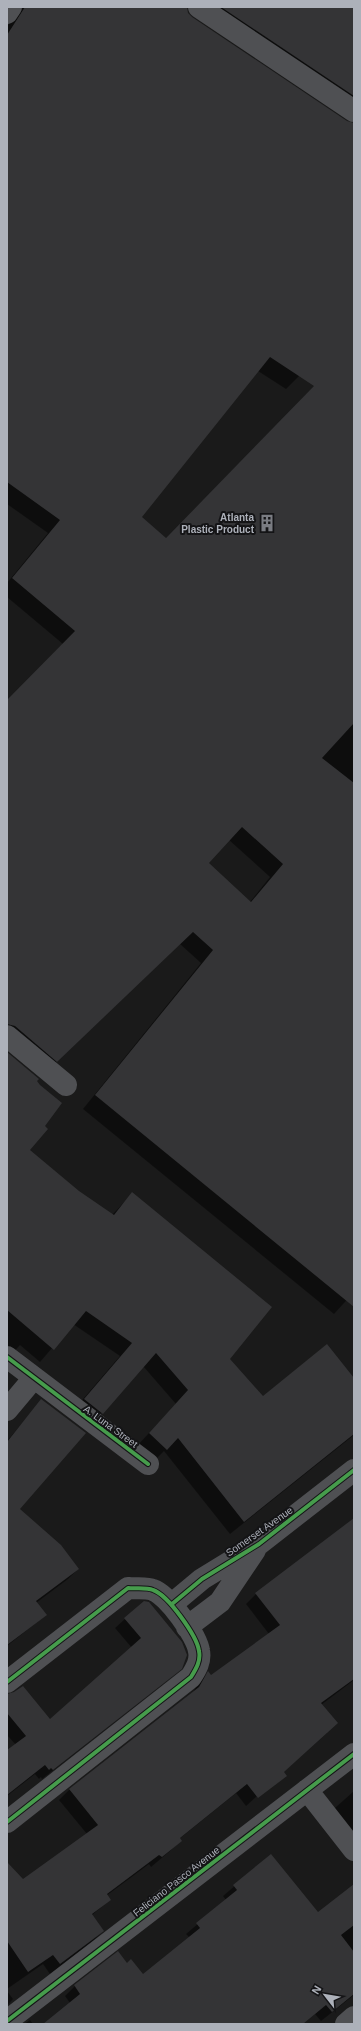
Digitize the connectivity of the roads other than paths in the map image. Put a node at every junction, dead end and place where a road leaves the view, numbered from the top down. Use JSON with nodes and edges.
{"nodes":[{"id":1,"x":11,"y":7,"type":"edge"},
{"id":2,"x":199,"y":7,"type":"edge"},
{"id":3,"x":7,"y":13,"type":"edge"},
{"id":4,"x":354,"y":112,"type":"edge"},
{"id":5,"x":7,"y":1036,"type":"edge"},
{"id":6,"x":66,"y":1085,"type":"dead end"},
{"id":7,"x":7,"y":1357,"type":"edge"},
{"id":8,"x":33,"y":1379,"type":"junction"},
{"id":9,"x":7,"y":1410,"type":"edge"},
{"id":10,"x":148,"y":1464,"type":"dead end"},
{"id":11,"x":354,"y":1470,"type":"edge"},
{"id":12,"x":259,"y":1544,"type":"junction"},
{"id":13,"x":172,"y":1604,"type":"junction"},
{"id":14,"x":187,"y":1627,"type":"junction"},
{"id":15,"x":7,"y":1682,"type":"edge"},
{"id":16,"x":354,"y":1754,"type":"edge"},
{"id":17,"x":307,"y":1790,"type":"junction"},
{"id":18,"x":7,"y":1822,"type":"edge"},
{"id":19,"x":354,"y":1850,"type":"edge"},
{"id":20,"x":354,"y":2017,"type":"edge"},
{"id":21,"x":7,"y":2021,"type":"edge"},
{"id":22,"x":346,"y":2024,"type":"edge"}],
"edges":[{"from":1,"to":3,"type":"street"},
{"from":2,"to":4,"type":"street"},
{"from":5,"to":6,"type":"street"},
{"from":7,"to":8,"type":"street","name":"A. Luna Street"},
{"from":8,"to":9,"type":"street"},
{"from":8,"to":10,"type":"street","name":"A. Luna Street"},
{"from":11,"to":12,"type":"street","name":"Somerset Avenue"},
{"from":12,"to":13,"type":"street","name":"Somerset Avenue"},
{"from":12,"to":14,"type":"street","name":"Somerset Avenue"},
{"from":13,"to":14,"type":"street"},
{"from":13,"to":15,"type":"street"},
{"from":14,"to":18,"type":"street"},
{"from":16,"to":17,"type":"street","name":"Feliciano Pasco Avenue"},
{"from":17,"to":19,"type":"street"},
{"from":17,"to":21,"type":"street","name":"Feliciano Pasco Avenue"},
{"from":20,"to":22,"type":"street"}]}
